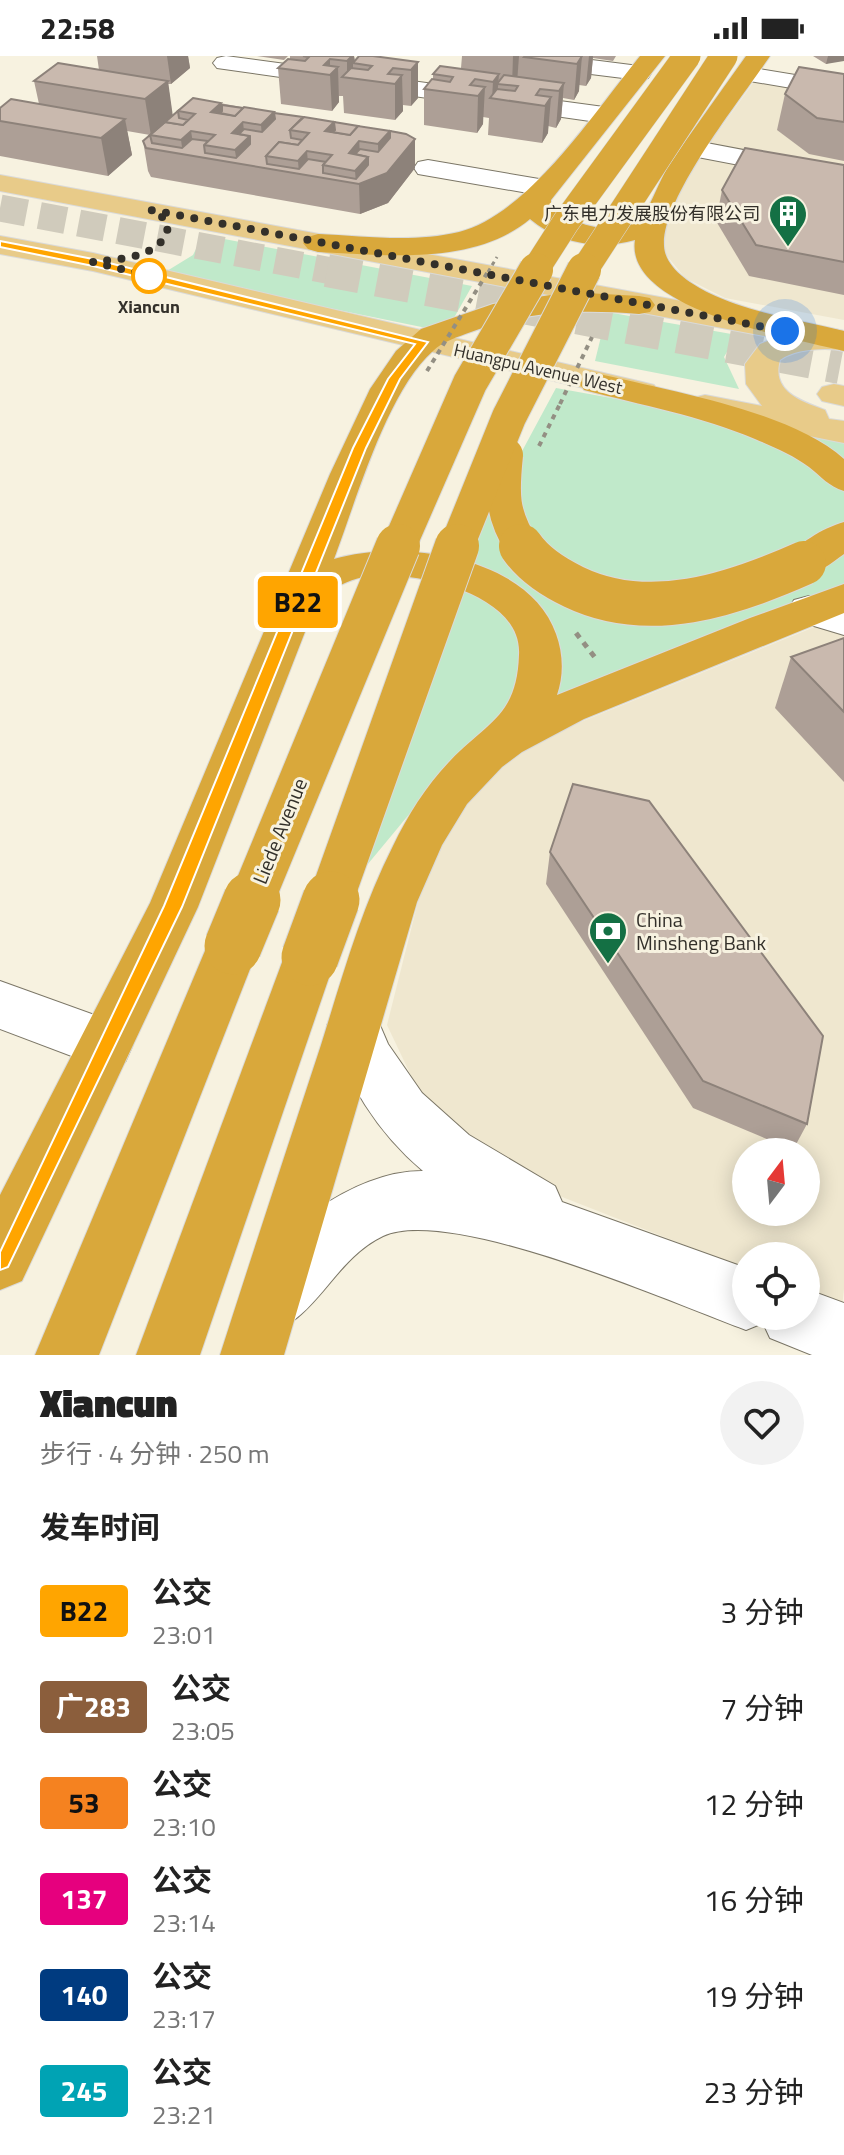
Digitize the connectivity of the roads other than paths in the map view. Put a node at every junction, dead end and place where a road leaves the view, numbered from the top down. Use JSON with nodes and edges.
{"nodes":[{"id":1,"x":503,"y":56,"type":"edge"},
{"id":2,"x":687,"y":56,"type":"edge"},
{"id":3,"x":213,"y":60,"type":"edge"},
{"id":4,"x":739,"y":60,"type":"edge"},
{"id":5,"x":646,"y":64,"type":"edge"},
{"id":6,"x":844,"y":90,"type":"edge"},
{"id":7,"x":604,"y":115,"type":"junction"},
{"id":8,"x":696,"y":149,"type":"junction"},
{"id":9,"x":791,"y":167,"type":"edge"},
{"id":10,"x":428,"y":168,"type":"dead end"},
{"id":11,"x":0,"y":183,"type":"edge"},
{"id":12,"x":541,"y":194,"type":"junction"},
{"id":13,"x":151,"y":210,"type":"junction"},
{"id":14,"x":655,"y":221,"type":"junction"},
{"id":15,"x":318,"y":243,"type":"junction"},
{"id":16,"x":0,"y":245,"type":"edge"},
{"id":17,"x":93,"y":262,"type":"junction"},
{"id":18,"x":639,"y":305,"type":"junction"},
{"id":19,"x":424,"y":357,"type":"junction"},
{"id":20,"x":842,"y":364,"type":"edge"},
{"id":21,"x":596,"y":383,"type":"junction"},
{"id":22,"x":522,"y":391,"type":"junction"},
{"id":23,"x":844,"y":430,"type":"edge"},
{"id":24,"x":844,"y":479,"type":"edge"},
{"id":25,"x":844,"y":535,"type":"edge"},
{"id":26,"x":304,"y":587,"type":"junction"},
{"id":27,"x":832,"y":610,"type":"edge"},
{"id":28,"x":505,"y":740,"type":"junction"},
{"id":29,"x":0,"y":1005,"type":"edge"},
{"id":30,"x":354,"y":1026,"type":"junction"},
{"id":31,"x":106,"y":1044,"type":"junction"},
{"id":32,"x":624,"y":1254,"type":"junction"},
{"id":33,"x":0,"y":1259,"type":"edge"},
{"id":34,"x":732,"y":1294,"type":"edge"},
{"id":35,"x":820,"y":1326,"type":"edge"},
{"id":36,"x":261,"y":1327,"type":"edge"},
{"id":37,"x":844,"y":1335,"type":"edge"},
{"id":38,"x":67,"y":1355,"type":"edge"},
{"id":39,"x":168,"y":1355,"type":"edge"}],
"edges":[{"from":1,"to":5,"type":"street"},
{"from":2,"to":38,"type":"highway","name":"Liede Avenue","bridge":true},
{"from":3,"to":7,"type":"street"},
{"from":4,"to":6,"type":"street"},
{"from":4,"to":8,"type":"highway"},
{"from":4,"to":22,"type":"highway","bridge":true},
{"from":5,"to":7,"type":"highway"},
{"from":7,"to":12,"type":"highway"},
{"from":8,"to":9,"type":"street"},
{"from":8,"to":14,"type":"highway"},
{"from":10,"to":12,"type":"street"},
{"from":11,"to":13,"type":"main road"},
{"from":12,"to":14,"type":"highway"},
{"from":12,"to":15,"type":"highway"},
{"from":13,"to":15,"type":"main road"},
{"from":13,"to":17,"type":"main road"},
{"from":14,"to":20,"type":"highway"},
{"from":15,"to":18,"type":"main road"},
{"from":16,"to":17,"type":"main road","name":"Huangpu Avenue West"},
{"from":17,"to":19,"type":"main road","name":"Huangpu Avenue West"},
{"from":18,"to":19,"type":"highway"},
{"from":18,"to":20,"type":"main road"},
{"from":19,"to":21,"type":"main road","name":"Huangpu Avenue West"},
{"from":19,"to":26,"type":"highway"},
{"from":20,"to":23,"type":"main road"},
{"from":21,"to":23,"type":"main road","name":"Huangpu Avenue West"},
{"from":21,"to":24,"type":"highway"},
{"from":22,"to":25,"type":"highway","bridge":true},
{"from":22,"to":39,"type":"highway","bridge":true},
{"from":26,"to":28,"type":"highway"},
{"from":26,"to":31,"type":"highway"},
{"from":27,"to":28,"type":"highway"},
{"from":28,"to":30,"type":"highway"},
{"from":29,"to":31,"type":"street"},
{"from":30,"to":32,"type":"street"},
{"from":30,"to":36,"type":"highway"},
{"from":31,"to":33,"type":"highway"},
{"from":32,"to":34,"type":"street"},
{"from":32,"to":36,"type":"street"},
{"from":35,"to":37,"type":"street"}]}
